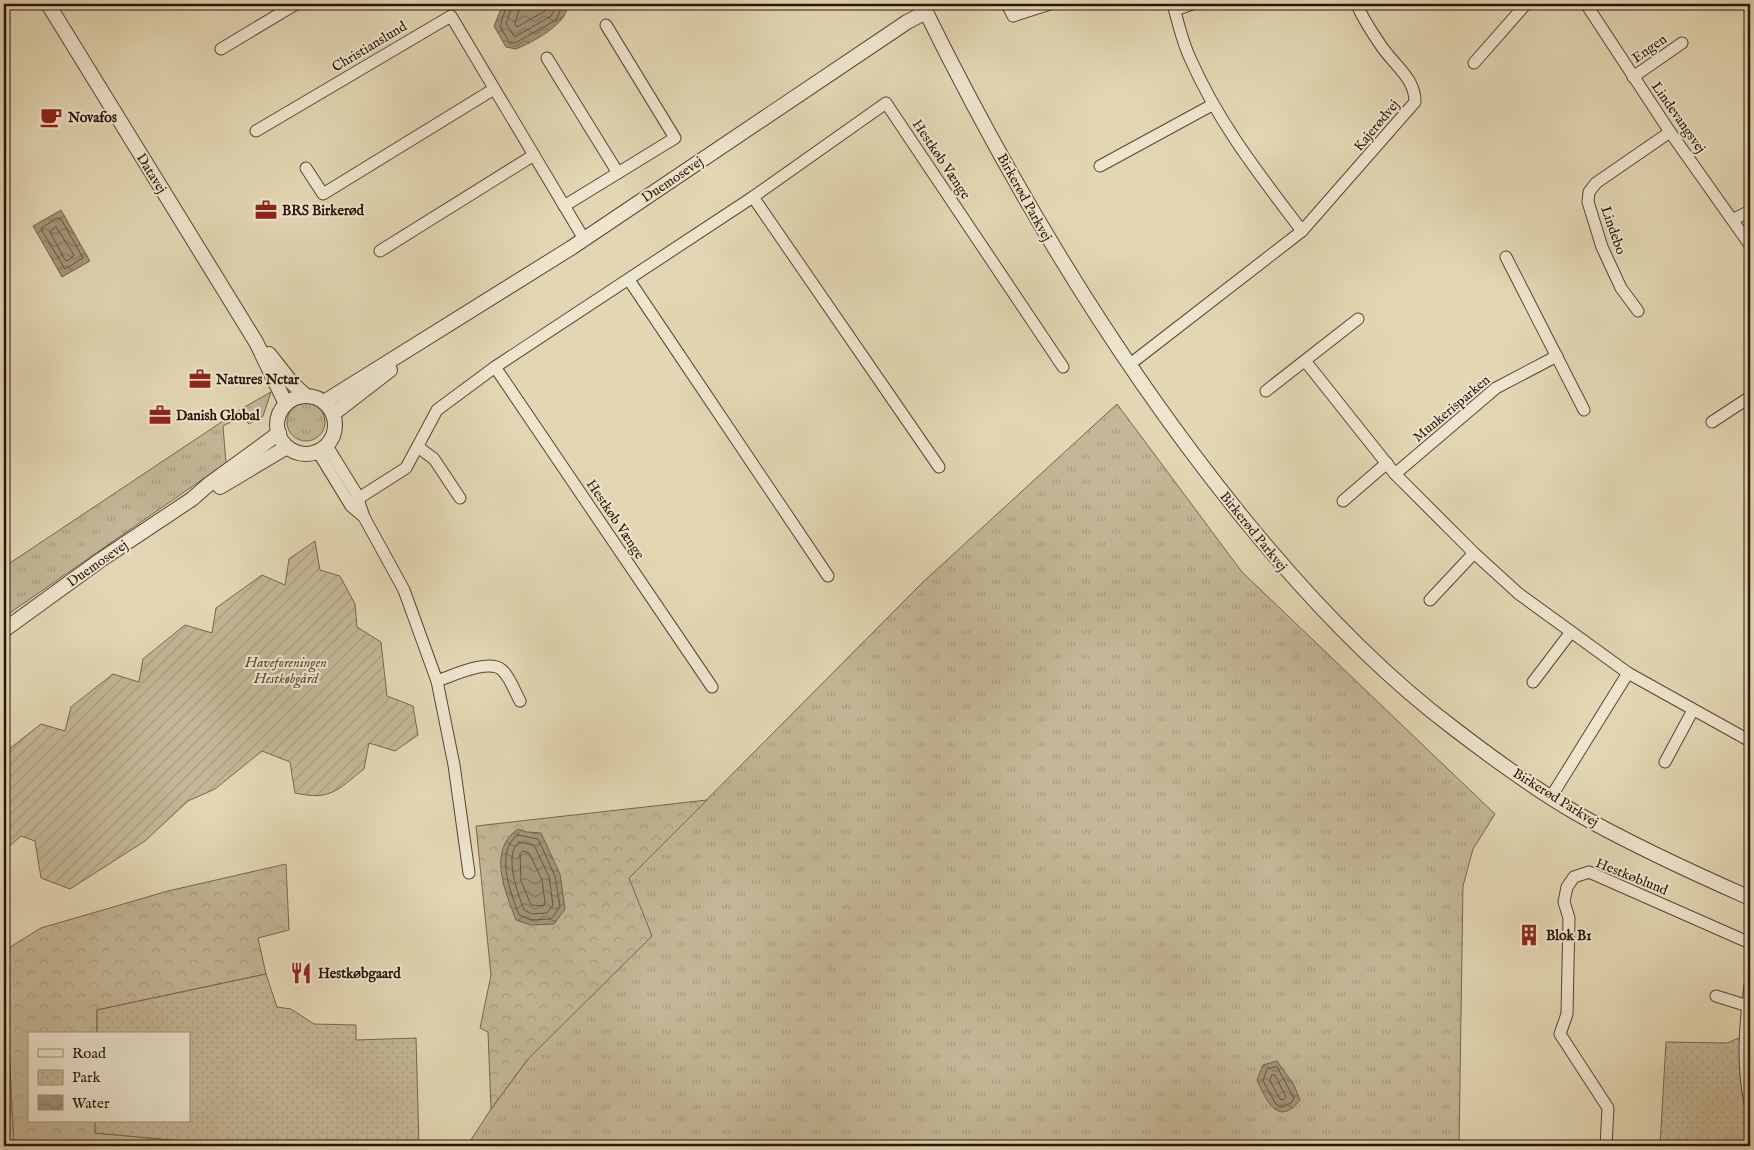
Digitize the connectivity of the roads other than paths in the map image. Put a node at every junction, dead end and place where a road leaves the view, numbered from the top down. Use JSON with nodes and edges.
{"nodes":[{"id":1,"x":48,"y":4,"type":"edge"},
{"id":2,"x":296,"y":4,"type":"edge"},
{"id":3,"x":1008,"y":4,"type":"edge"},
{"id":4,"x":1050,"y":4,"type":"edge"},
{"id":5,"x":1192,"y":4,"type":"edge"},
{"id":6,"x":1357,"y":4,"type":"edge"},
{"id":7,"x":1526,"y":4,"type":"edge"},
{"id":8,"x":1586,"y":4,"type":"edge"},
{"id":9,"x":1174,"y":7,"type":"edge"},
{"id":10,"x":924,"y":8,"type":"edge"},
{"id":11,"x":606,"y":25,"type":"dead end"},
{"id":12,"x":1682,"y":43,"type":"dead end"},
{"id":13,"x":220,"y":49,"type":"dead end"},
{"id":14,"x":548,"y":58,"type":"dead end"},
{"id":15,"x":1474,"y":63,"type":"dead end"},
{"id":16,"x":1633,"y":77,"type":"junction"},
{"id":17,"x":494,"y":89,"type":"junction"},
{"id":18,"x":1212,"y":105,"type":"junction"},
{"id":19,"x":256,"y":131,"type":"dead end"},
{"id":20,"x":1670,"y":132,"type":"junction"},
{"id":21,"x":534,"y":155,"type":"junction"},
{"id":22,"x":1100,"y":166,"type":"dead end"},
{"id":23,"x":306,"y":168,"type":"dead end"},
{"id":24,"x":618,"y":173,"type":"junction"},
{"id":25,"x":753,"y":197,"type":"junction"},
{"id":26,"x":564,"y":206,"type":"junction"},
{"id":27,"x":1750,"y":211,"type":"edge"},
{"id":28,"x":1734,"y":219,"type":"junction"},
{"id":29,"x":1302,"y":231,"type":"junction"},
{"id":30,"x":584,"y":239,"type":"junction"},
{"id":31,"x":1750,"y":245,"type":"edge"},
{"id":32,"x":380,"y":251,"type":"dead end"},
{"id":33,"x":1506,"y":257,"type":"dead end"},
{"id":34,"x":628,"y":280,"type":"junction"},
{"id":35,"x":1638,"y":311,"type":"dead end"},
{"id":36,"x":1358,"y":319,"type":"dead end"},
{"id":37,"x":256,"y":342,"type":"junction"},
{"id":38,"x":1557,"y":356,"type":"junction"},
{"id":39,"x":1306,"y":362,"type":"junction"},
{"id":40,"x":1129,"y":365,"type":"junction"},
{"id":41,"x":495,"y":367,"type":"junction"},
{"id":42,"x":1063,"y":367,"type":"dead end"},
{"id":43,"x":1266,"y":391,"type":"dead end"},
{"id":44,"x":306,"y":396,"type":"junction"},
{"id":45,"x":1750,"y":397,"type":"edge"},
{"id":46,"x":286,"y":404,"type":"junction"},
{"id":47,"x":329,"y":408,"type":"junction"},
{"id":48,"x":1584,"y":410,"type":"dead end"},
{"id":49,"x":1712,"y":422,"type":"dead end"},
{"id":50,"x":278,"y":433,"type":"junction"},
{"id":51,"x":287,"y":447,"type":"junction"},
{"id":52,"x":418,"y":447,"type":"junction"},
{"id":53,"x":323,"y":449,"type":"junction"},
{"id":54,"x":1387,"y":463,"type":"junction"},
{"id":55,"x":939,"y":467,"type":"dead end"},
{"id":56,"x":1395,"y":474,"type":"junction"},
{"id":57,"x":358,"y":498,"type":"junction"},
{"id":58,"x":460,"y":498,"type":"dead end"},
{"id":59,"x":192,"y":499,"type":"junction"},
{"id":60,"x":1342,"y":501,"type":"dead end"},
{"id":61,"x":364,"y":517,"type":"junction"},
{"id":62,"x":1474,"y":553,"type":"junction"},
{"id":63,"x":828,"y":576,"type":"dead end"},
{"id":64,"x":1430,"y":600,"type":"dead end"},
{"id":65,"x":4,"y":630,"type":"edge"},
{"id":66,"x":1571,"y":632,"type":"junction"},
{"id":67,"x":1628,"y":673,"type":"junction"},
{"id":68,"x":437,"y":680,"type":"junction"},
{"id":69,"x":1533,"y":682,"type":"dead end"},
{"id":70,"x":712,"y":687,"type":"dead end"},
{"id":71,"x":520,"y":702,"type":"dead end"},
{"id":72,"x":1693,"y":710,"type":"junction"},
{"id":73,"x":1750,"y":741,"type":"edge"},
{"id":74,"x":1665,"y":762,"type":"dead end"},
{"id":75,"x":1551,"y":797,"type":"junction"},
{"id":76,"x":469,"y":873,"type":"dead end"},
{"id":77,"x":1750,"y":898,"type":"edge"},
{"id":78,"x":1750,"y":943,"type":"edge"},
{"id":79,"x":1750,"y":986,"type":"edge"},
{"id":80,"x":1716,"y":996,"type":"dead end"},
{"id":81,"x":1748,"y":1006,"type":"junction"},
{"id":82,"x":1750,"y":1103,"type":"edge"},
{"id":83,"x":1606,"y":1146,"type":"edge"}],
"edges":[{"from":1,"to":37,"type":"street","name":"Datavej"},
{"from":2,"to":13,"type":"street"},
{"from":3,"to":4,"type":"street"},
{"from":5,"to":9,"type":"street"},
{"from":6,"to":29,"type":"street","name":"Kajerødvej"},
{"from":7,"to":15,"type":"street"},
{"from":8,"to":16,"type":"street","name":"Lindevangsvej"},
{"from":9,"to":18,"type":"street"},
{"from":10,"to":30,"type":"street","name":"Duemosevej"},
{"from":10,"to":40,"type":"street","name":"Birkerød Parkvej"},
{"from":11,"to":24,"type":"street"},
{"from":12,"to":16,"type":"street","name":"Engen"},
{"from":14,"to":24,"type":"street"},
{"from":16,"to":20,"type":"street","name":"Lindevangsvej"},
{"from":17,"to":19,"type":"street","name":"Christianslund"},
{"from":17,"to":21,"type":"street","name":"Christianslund"},
{"from":17,"to":23,"type":"street"},
{"from":18,"to":22,"type":"street"},
{"from":18,"to":29,"type":"street"},
{"from":20,"to":28,"type":"street","name":"Lindevangsvej"},
{"from":20,"to":35,"type":"street","name":"Lindebo"},
{"from":21,"to":26,"type":"street","name":"Christianslund"},
{"from":21,"to":32,"type":"street"},
{"from":24,"to":26,"type":"street"},
{"from":25,"to":34,"type":"street","name":"Hestkøb Vænge"},
{"from":25,"to":42,"type":"street","name":"Hestkøb Vænge"},
{"from":25,"to":55,"type":"street"},
{"from":26,"to":30,"type":"street","name":"Christianslund"},
{"from":27,"to":28,"type":"street"},
{"from":28,"to":31,"type":"street","name":"Lindevangsvej"},
{"from":29,"to":40,"type":"street","name":"Kajerødvej"},
{"from":30,"to":47,"type":"street","name":"Duemosevej"},
{"from":33,"to":38,"type":"street"},
{"from":34,"to":41,"type":"street","name":"Hestkøb Vænge"},
{"from":34,"to":63,"type":"street"},
{"from":36,"to":39,"type":"street"},
{"from":37,"to":44,"type":"street","name":"Datavej"},
{"from":37,"to":46,"type":"street","name":"Datavej"},
{"from":38,"to":48,"type":"street"},
{"from":38,"to":56,"type":"street","name":"Munkerisparken"},
{"from":39,"to":43,"type":"street"},
{"from":39,"to":54,"type":"street"},
{"from":40,"to":75,"type":"street","name":"Birkerød Parkvej"},
{"from":41,"to":52,"type":"street","name":"Hestkøb Vænge"},
{"from":41,"to":70,"type":"street","name":"Hestkøb Vænge"},
{"from":44,"to":46,"type":"street"},
{"from":44,"to":47,"type":"street"},
{"from":45,"to":49,"type":"street"},
{"from":46,"to":50,"type":"street"},
{"from":47,"to":53,"type":"street"},
{"from":50,"to":51,"type":"street"},
{"from":50,"to":59,"type":"street","name":"Duemosevej"},
{"from":51,"to":53,"type":"street"},
{"from":51,"to":59,"type":"street","name":"Duemosevej"},
{"from":52,"to":57,"type":"street","name":"Hestkøb Vænge"},
{"from":52,"to":58,"type":"street"},
{"from":53,"to":57,"type":"street"},
{"from":53,"to":61,"type":"street"},
{"from":54,"to":56,"type":"street"},
{"from":54,"to":60,"type":"street"},
{"from":56,"to":62,"type":"street"},
{"from":57,"to":61,"type":"street"},
{"from":59,"to":65,"type":"street","name":"Duemosevej"},
{"from":61,"to":68,"type":"street"},
{"from":62,"to":64,"type":"street"},
{"from":62,"to":66,"type":"street"},
{"from":66,"to":67,"type":"street"},
{"from":66,"to":69,"type":"street"},
{"from":67,"to":72,"type":"street"},
{"from":67,"to":75,"type":"street"},
{"from":68,"to":71,"type":"street"},
{"from":68,"to":76,"type":"street"},
{"from":72,"to":73,"type":"street"},
{"from":72,"to":74,"type":"street"},
{"from":75,"to":77,"type":"street","name":"Birkerød Parkvej"},
{"from":78,"to":83,"type":"street","name":"Hestkøblund"},
{"from":79,"to":81,"type":"street"},
{"from":80,"to":81,"type":"street"},
{"from":81,"to":82,"type":"street"}]}
